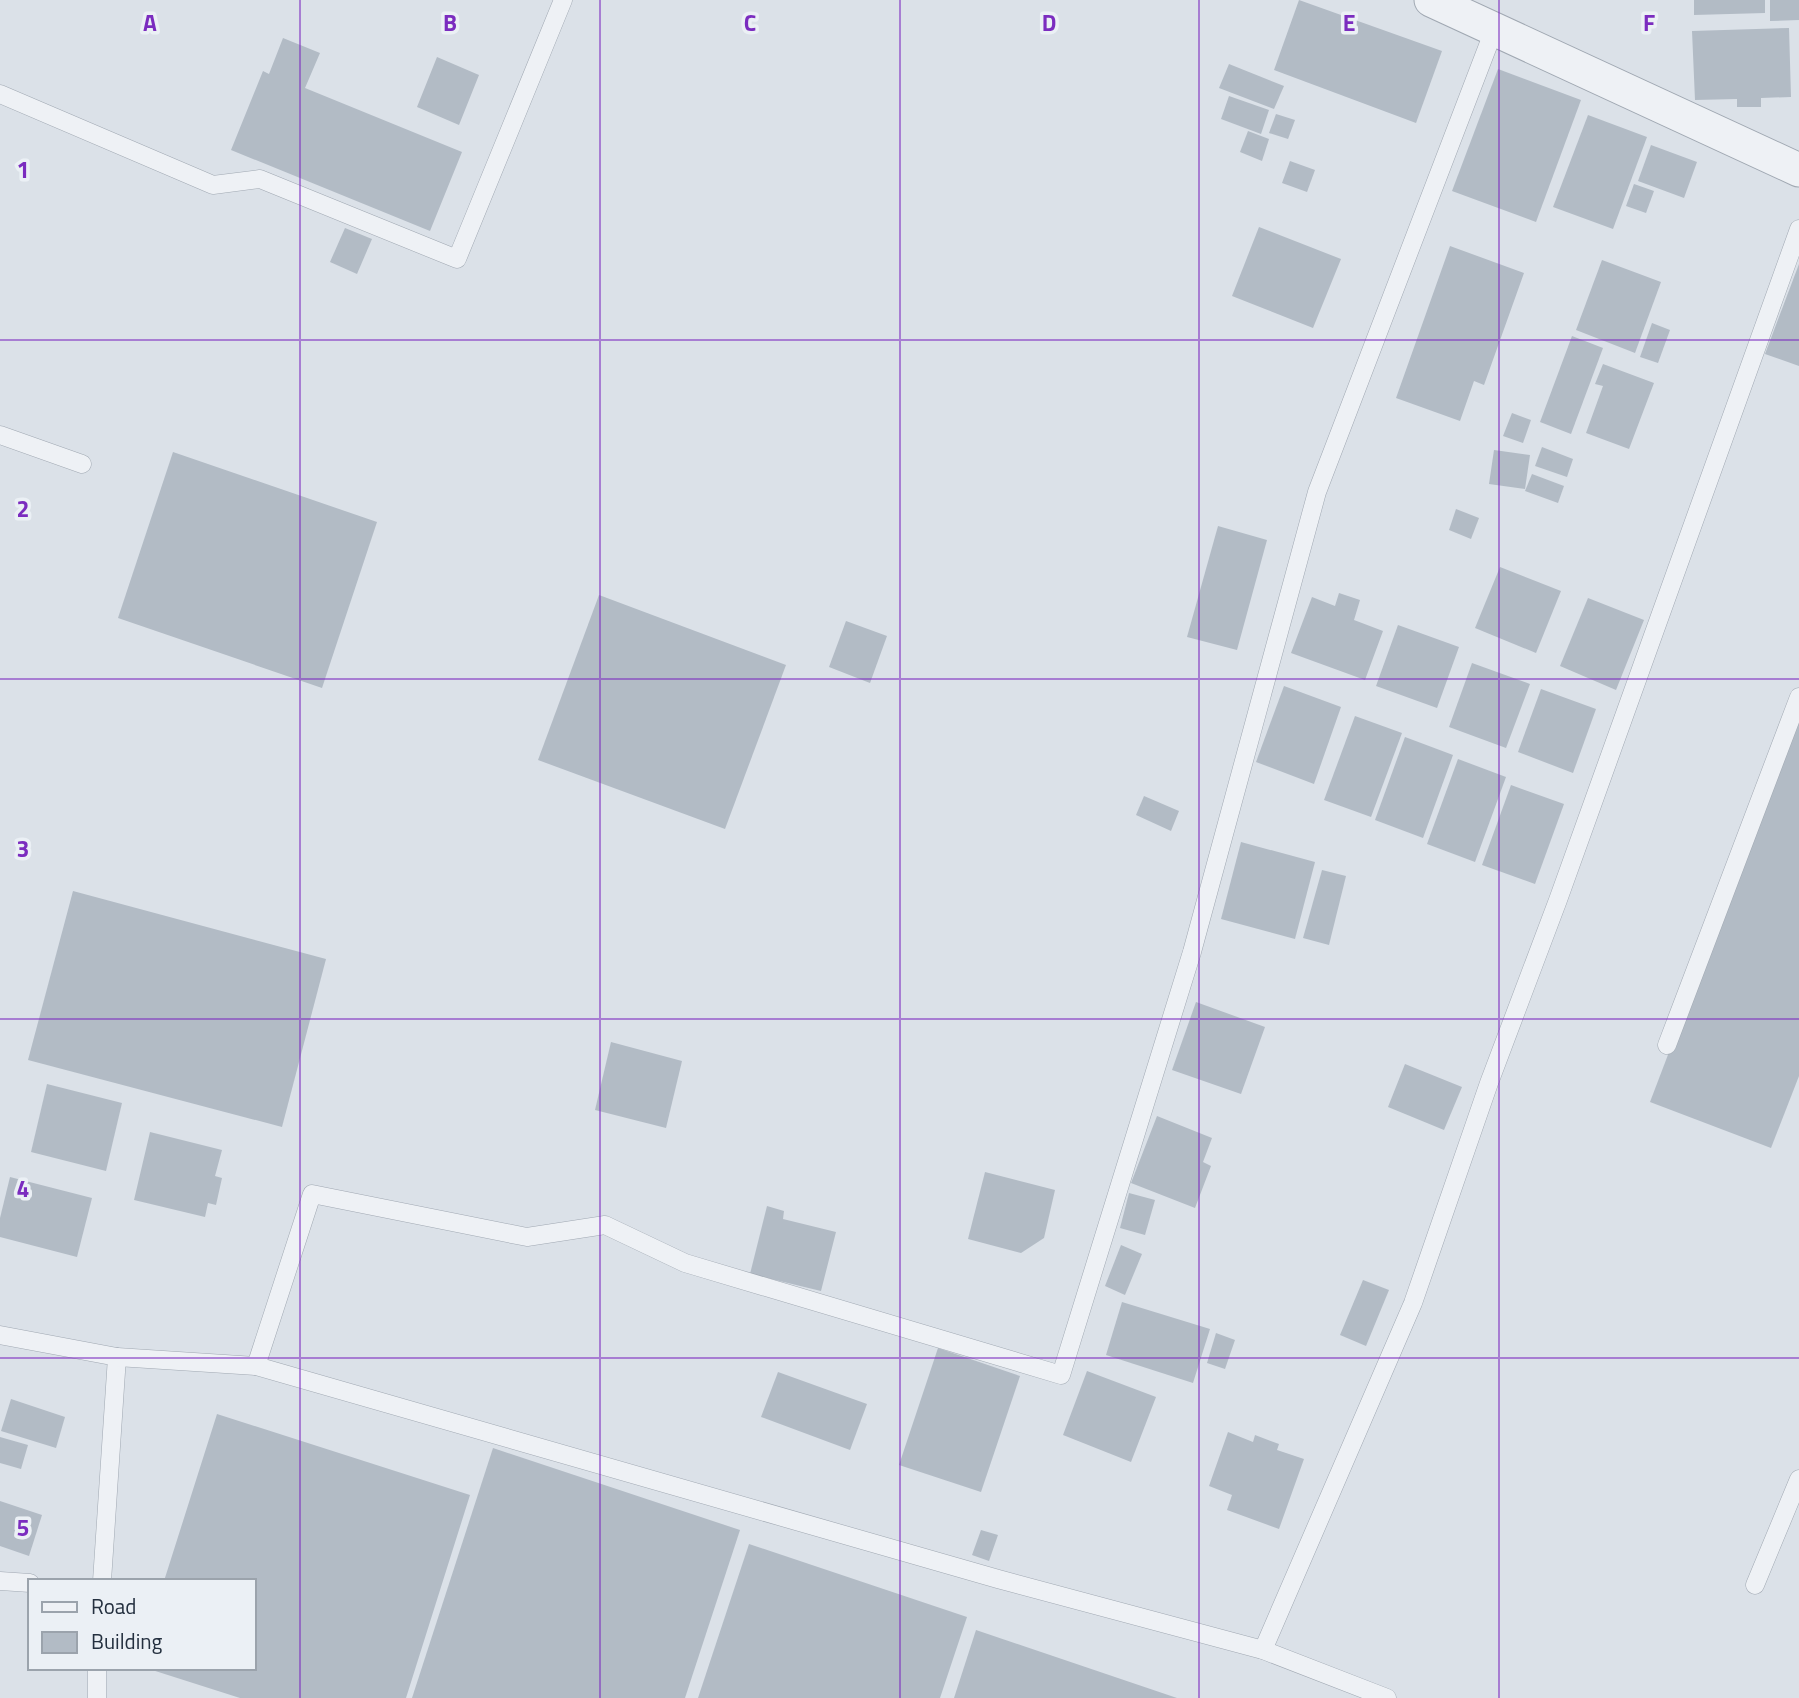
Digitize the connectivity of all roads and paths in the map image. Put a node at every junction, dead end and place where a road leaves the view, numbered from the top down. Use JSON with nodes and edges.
{"nodes":[{"id":1,"x":563,"y":0,"type":"edge"},
{"id":2,"x":1431,"y":0,"type":"edge"},
{"id":3,"x":1494,"y":30,"type":"junction"},
{"id":4,"x":0,"y":94,"type":"edge"},
{"id":5,"x":1799,"y":170,"type":"edge"},
{"id":6,"x":1799,"y":229,"type":"edge"},
{"id":7,"x":0,"y":435,"type":"edge"},
{"id":8,"x":82,"y":464,"type":"dead end"},
{"id":9,"x":1799,"y":697,"type":"edge"},
{"id":10,"x":1667,"y":1045,"type":"dead end"},
{"id":11,"x":0,"y":1335,"type":"edge"},
{"id":12,"x":117,"y":1357,"type":"junction"},
{"id":13,"x":256,"y":1366,"type":"junction"},
{"id":14,"x":1799,"y":1479,"type":"edge"},
{"id":15,"x":102,"y":1579,"type":"edge"},
{"id":16,"x":0,"y":1581,"type":"edge"},
{"id":17,"x":28,"y":1583,"type":"edge"},
{"id":18,"x":1755,"y":1586,"type":"dead end"},
{"id":19,"x":1264,"y":1650,"type":"junction"},
{"id":20,"x":97,"y":1670,"type":"edge"},
{"id":21,"x":97,"y":1698,"type":"edge"},
{"id":22,"x":1387,"y":1698,"type":"edge"}],
"edges":[{"from":1,"to":4,"type":"lane"},
{"from":2,"to":3,"type":"street"},
{"from":3,"to":5,"type":"street"},
{"from":3,"to":13,"type":"lane"},
{"from":6,"to":19,"type":"lane"},
{"from":7,"to":8,"type":"lane"},
{"from":9,"to":10,"type":"lane"},
{"from":11,"to":12,"type":"lane"},
{"from":12,"to":13,"type":"lane"},
{"from":12,"to":15,"type":"lane"},
{"from":13,"to":19,"type":"lane"},
{"from":14,"to":18,"type":"lane"},
{"from":16,"to":17,"type":"lane"},
{"from":19,"to":22,"type":"lane"},
{"from":20,"to":21,"type":"lane"}]}
